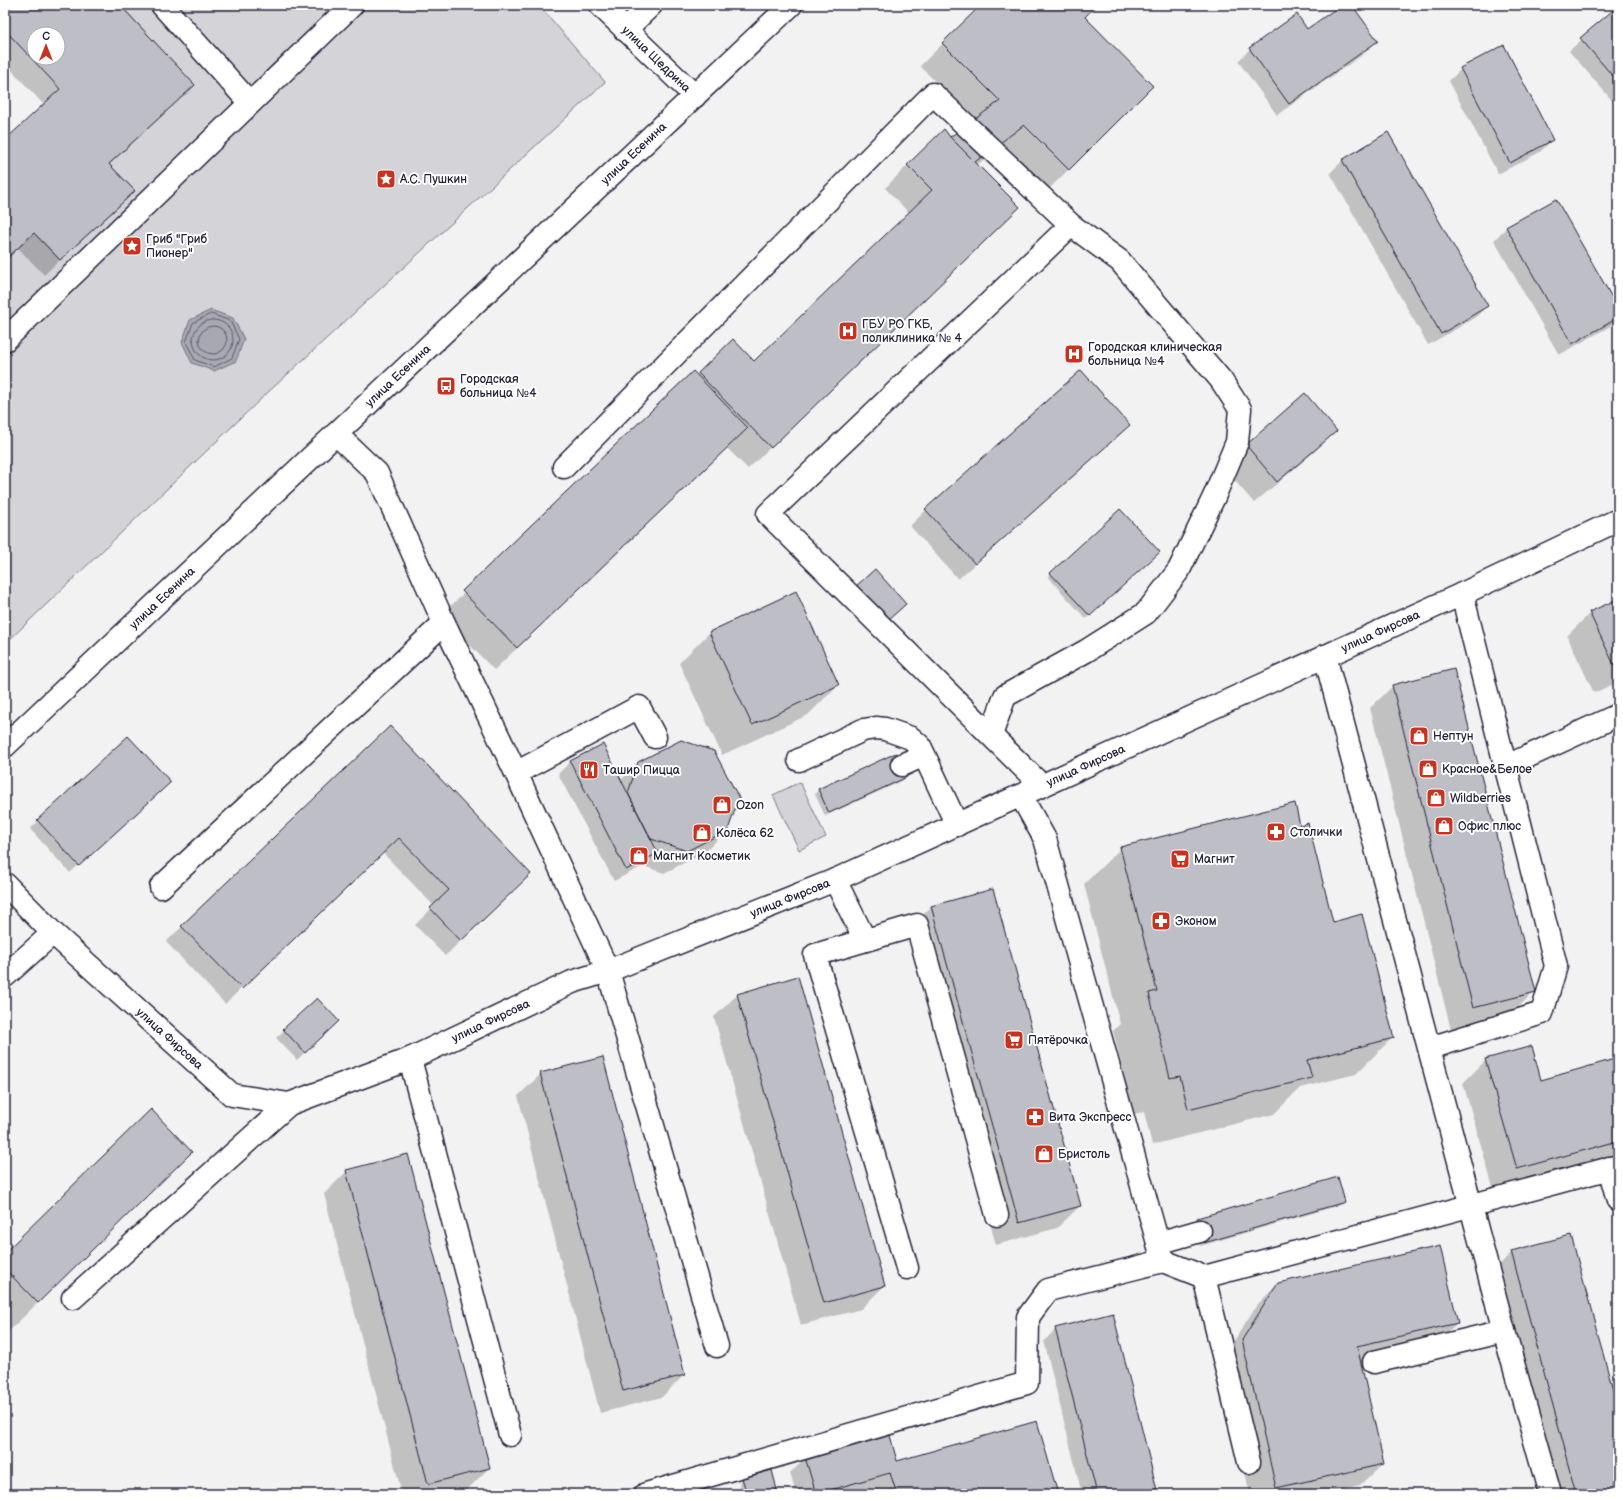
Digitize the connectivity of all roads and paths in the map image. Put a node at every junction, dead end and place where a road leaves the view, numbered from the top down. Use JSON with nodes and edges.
{"nodes":[{"id":1,"x":162,"y":5,"type":"edge"},
{"id":2,"x":352,"y":5,"type":"edge"},
{"id":3,"x":600,"y":5,"type":"edge"},
{"id":4,"x":651,"y":5,"type":"edge"},
{"id":5,"x":791,"y":5,"type":"edge"},
{"id":6,"x":625,"y":30,"type":"junction"},
{"id":7,"x":695,"y":96,"type":"junction"},
{"id":8,"x":250,"y":103,"type":"junction"},
{"id":9,"x":1071,"y":225,"type":"junction"},
{"id":10,"x":5,"y":340,"type":"edge"},
{"id":11,"x":336,"y":434,"type":"junction"},
{"id":12,"x":563,"y":466,"type":"dead end"},
{"id":13,"x":1618,"y":520,"type":"edge"},
{"id":14,"x":1462,"y":594,"type":"junction"},
{"id":15,"x":444,"y":623,"type":"junction"},
{"id":16,"x":1326,"y":656,"type":"junction"},
{"id":17,"x":1618,"y":715,"type":"edge"},
{"id":18,"x":991,"y":735,"type":"junction"},
{"id":19,"x":655,"y":737,"type":"dead end"},
{"id":20,"x":5,"y":746,"type":"edge"},
{"id":21,"x":924,"y":755,"type":"junction"},
{"id":22,"x":798,"y":760,"type":"dead end"},
{"id":23,"x":902,"y":765,"type":"dead end"},
{"id":24,"x":1507,"y":766,"type":"junction"},
{"id":25,"x":516,"y":773,"type":"junction"},
{"id":26,"x":1042,"y":786,"type":"junction"},
{"id":27,"x":1021,"y":796,"type":"junction"},
{"id":28,"x":957,"y":825,"type":"junction"},
{"id":29,"x":835,"y":880,"type":"junction"},
{"id":30,"x":5,"y":884,"type":"edge"},
{"id":31,"x":161,"y":887,"type":"dead end"},
{"id":32,"x":53,"y":933,"type":"junction"},
{"id":33,"x":865,"y":940,"type":"junction"},
{"id":34,"x":608,"y":972,"type":"junction"},
{"id":35,"x":5,"y":976,"type":"edge"},
{"id":36,"x":1430,"y":1048,"type":"junction"},
{"id":37,"x":410,"y":1058,"type":"junction"},
{"id":38,"x":289,"y":1104,"type":"junction"},
{"id":39,"x":1614,"y":1167,"type":"edge"},
{"id":40,"x":1618,"y":1200,"type":"edge"},
{"id":41,"x":1471,"y":1206,"type":"junction"},
{"id":42,"x":997,"y":1215,"type":"dead end"},
{"id":43,"x":1200,"y":1230,"type":"dead end"},
{"id":44,"x":1161,"y":1252,"type":"junction"},
{"id":45,"x":907,"y":1268,"type":"dead end"},
{"id":46,"x":1204,"y":1277,"type":"junction"},
{"id":47,"x":73,"y":1298,"type":"dead end"},
{"id":48,"x":1504,"y":1331,"type":"junction"},
{"id":49,"x":717,"y":1346,"type":"dead end"},
{"id":50,"x":1374,"y":1362,"type":"dead end"},
{"id":51,"x":510,"y":1435,"type":"dead end"},
{"id":52,"x":1249,"y":1462,"type":"dead end"},
{"id":53,"x":646,"y":1494,"type":"edge"},
{"id":54,"x":1550,"y":1494,"type":"edge"}],
"edges":[{"from":1,"to":8,"type":"street"},
{"from":2,"to":8,"type":"street"},
{"from":3,"to":6,"type":"street","name":"улица Щедрина"},
{"from":4,"to":6,"type":"street"},
{"from":5,"to":7,"type":"street","name":"улица Есенина"},
{"from":6,"to":7,"type":"street","name":"улица Щедрина"},
{"from":7,"to":11,"type":"street","name":"улица Есенина"},
{"from":8,"to":10,"type":"street"},
{"from":9,"to":12,"type":"street"},
{"from":9,"to":18,"type":"street"},
{"from":9,"to":18,"type":"street"},
{"from":11,"to":15,"type":"street"},
{"from":11,"to":20,"type":"street","name":"улица Есенина"},
{"from":13,"to":14,"type":"street","name":"улица Фирсова"},
{"from":14,"to":16,"type":"street","name":"улица Фирсова"},
{"from":14,"to":24,"type":"street"},
{"from":15,"to":25,"type":"street"},
{"from":15,"to":31,"type":"street"},
{"from":16,"to":26,"type":"street","name":"улица Фирсова"},
{"from":16,"to":36,"type":"street"},
{"from":17,"to":24,"type":"street"},
{"from":18,"to":26,"type":"street"},
{"from":19,"to":25,"type":"street"},
{"from":21,"to":22,"type":"street"},
{"from":21,"to":23,"type":"street"},
{"from":21,"to":28,"type":"street"},
{"from":24,"to":36,"type":"street"},
{"from":25,"to":34,"type":"street"},
{"from":26,"to":27,"type":"street","name":"улица Фирсова"},
{"from":27,"to":28,"type":"street","name":"улица Фирсова"},
{"from":27,"to":44,"type":"street"},
{"from":28,"to":29,"type":"street","name":"улица Фирсова"},
{"from":29,"to":33,"type":"street"},
{"from":29,"to":34,"type":"street","name":"улица Фирсова"},
{"from":30,"to":32,"type":"street","name":"улица Фирсова"},
{"from":32,"to":35,"type":"street"},
{"from":32,"to":38,"type":"street","name":"улица Фирсова"},
{"from":33,"to":42,"type":"street"},
{"from":33,"to":45,"type":"street"},
{"from":34,"to":37,"type":"street","name":"улица Фирсова"},
{"from":34,"to":49,"type":"street"},
{"from":36,"to":41,"type":"street"},
{"from":37,"to":38,"type":"street","name":"улица Фирсова"},
{"from":37,"to":51,"type":"street"},
{"from":38,"to":47,"type":"street"},
{"from":39,"to":40,"type":"street"},
{"from":39,"to":41,"type":"street"},
{"from":41,"to":46,"type":"street"},
{"from":41,"to":48,"type":"street"},
{"from":43,"to":44,"type":"street"},
{"from":44,"to":46,"type":"street"},
{"from":44,"to":53,"type":"street"},
{"from":46,"to":52,"type":"street"},
{"from":48,"to":50,"type":"street"},
{"from":48,"to":54,"type":"street"}]}
